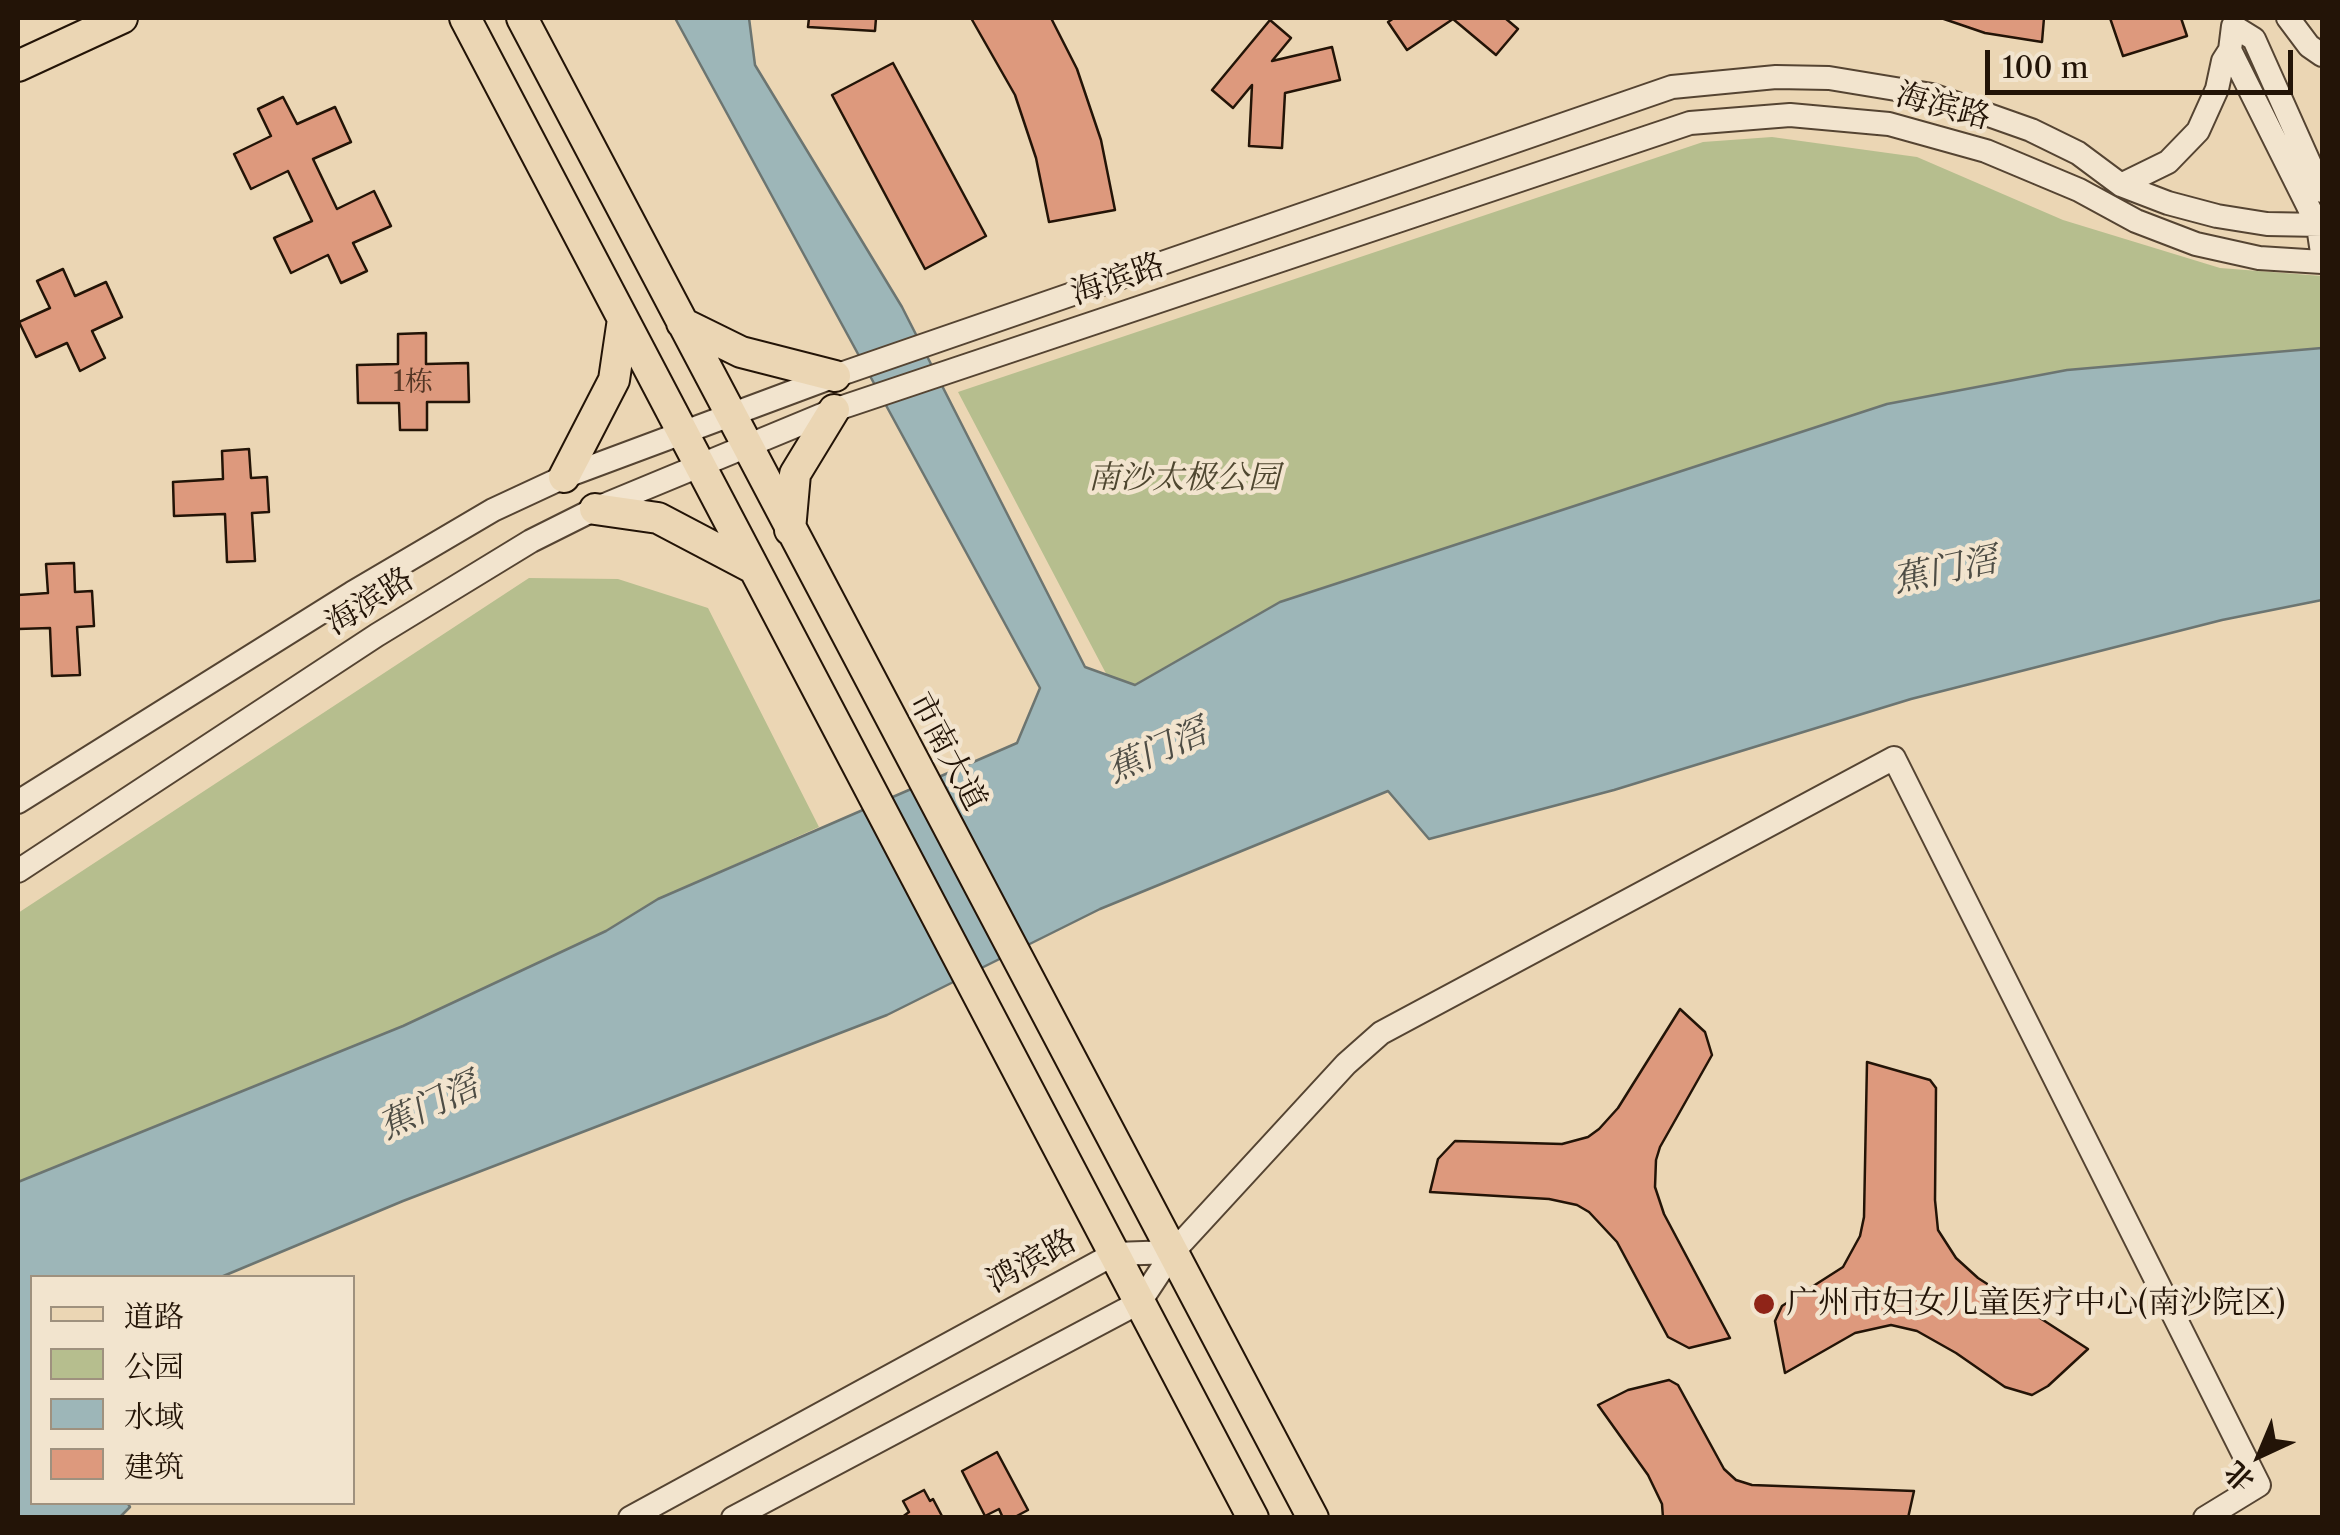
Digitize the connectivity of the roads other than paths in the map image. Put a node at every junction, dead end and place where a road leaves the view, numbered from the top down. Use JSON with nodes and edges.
{"nodes":[{"id":1,"x":122,"y":18,"type":"edge"},
{"id":2,"x":522,"y":18,"type":"edge"},
{"id":3,"x":2288,"y":18,"type":"edge"},
{"id":4,"x":463,"y":20,"type":"edge"},
{"id":5,"x":2231,"y":22,"type":"edge"},
{"id":6,"x":2230,"y":50,"type":"junction"},
{"id":7,"x":2322,"y":55,"type":"edge"},
{"id":8,"x":18,"y":66,"type":"edge"},
{"id":9,"x":2121,"y":185,"type":"junction"},
{"id":10,"x":2322,"y":191,"type":"edge"},
{"id":11,"x":2320,"y":226,"type":"edge"},
{"id":12,"x":2322,"y":253,"type":"edge"},
{"id":13,"x":2322,"y":262,"type":"edge"},
{"id":14,"x":623,"y":319,"type":"junction"},
{"id":15,"x":682,"y":323,"type":"junction"},
{"id":16,"x":836,"y":376,"type":"junction"},
{"id":17,"x":834,"y":410,"type":"junction"},
{"id":18,"x":730,"y":415,"type":"junction"},
{"id":19,"x":683,"y":433,"type":"junction"},
{"id":20,"x":746,"y":446,"type":"junction"},
{"id":21,"x":700,"y":466,"type":"junction"},
{"id":22,"x":564,"y":477,"type":"junction"},
{"id":23,"x":594,"y":509,"type":"junction"},
{"id":24,"x":790,"y":530,"type":"junction"},
{"id":25,"x":754,"y":568,"type":"junction"},
{"id":26,"x":18,"y":802,"type":"edge"},
{"id":27,"x":18,"y":870,"type":"edge"},
{"id":28,"x":1173,"y":1252,"type":"junction"},
{"id":29,"x":1114,"y":1254,"type":"junction"},
{"id":30,"x":1140,"y":1302,"type":"junction"},
{"id":31,"x":630,"y":1518,"type":"edge"},
{"id":32,"x":733,"y":1518,"type":"edge"},
{"id":33,"x":1254,"y":1518,"type":"edge"},
{"id":34,"x":1313,"y":1518,"type":"edge"},
{"id":35,"x":2205,"y":1518,"type":"edge"}],
"edges":[{"from":1,"to":8,"type":"main road"},
{"from":2,"to":15,"type":"main road","name":"市南大道"},
{"from":3,"to":7,"type":"street"},
{"from":4,"to":14,"type":"main road"},
{"from":5,"to":6,"type":"street"},
{"from":5,"to":10,"type":"street"},
{"from":6,"to":9,"type":"street"},
{"from":6,"to":11,"type":"street"},
{"from":9,"to":11,"type":"street","name":"海滨路"},
{"from":9,"to":16,"type":"street","name":"海滨路"},
{"from":11,"to":12,"type":"street"},
{"from":13,"to":17,"type":"street","name":"海滨路"},
{"from":14,"to":19,"type":"main road"},
{"from":14,"to":22,"type":"main road"},
{"from":15,"to":16,"type":"main road"},
{"from":15,"to":18,"type":"main road","name":"市南大道"},
{"from":16,"to":18,"type":"street","name":"海滨路"},
{"from":17,"to":20,"type":"street","name":"海滨路"},
{"from":17,"to":24,"type":"main road"},
{"from":18,"to":19,"type":"street","name":"海滨路"},
{"from":18,"to":20,"type":"main road","name":"市南大道"},
{"from":19,"to":21,"type":"main road"},
{"from":19,"to":22,"type":"street","name":"海滨路"},
{"from":20,"to":21,"type":"street","name":"海滨路"},
{"from":20,"to":24,"type":"main road","name":"市南大道"},
{"from":21,"to":23,"type":"street","name":"海滨路"},
{"from":21,"to":25,"type":"main road"},
{"from":22,"to":26,"type":"street","name":"海滨路"},
{"from":23,"to":25,"type":"main road"},
{"from":23,"to":27,"type":"street","name":"海滨路"},
{"from":24,"to":28,"type":"main road","name":"市南大道"},
{"from":25,"to":29,"type":"main road"},
{"from":28,"to":29,"type":"street","name":"鸿滨路"},
{"from":28,"to":30,"type":"street"},
{"from":28,"to":34,"type":"main road","name":"市南大道"},
{"from":28,"to":35,"type":"street"},
{"from":29,"to":30,"type":"main road"},
{"from":29,"to":31,"type":"street","name":"鸿滨路"},
{"from":30,"to":32,"type":"street"},
{"from":30,"to":33,"type":"main road"}]}
